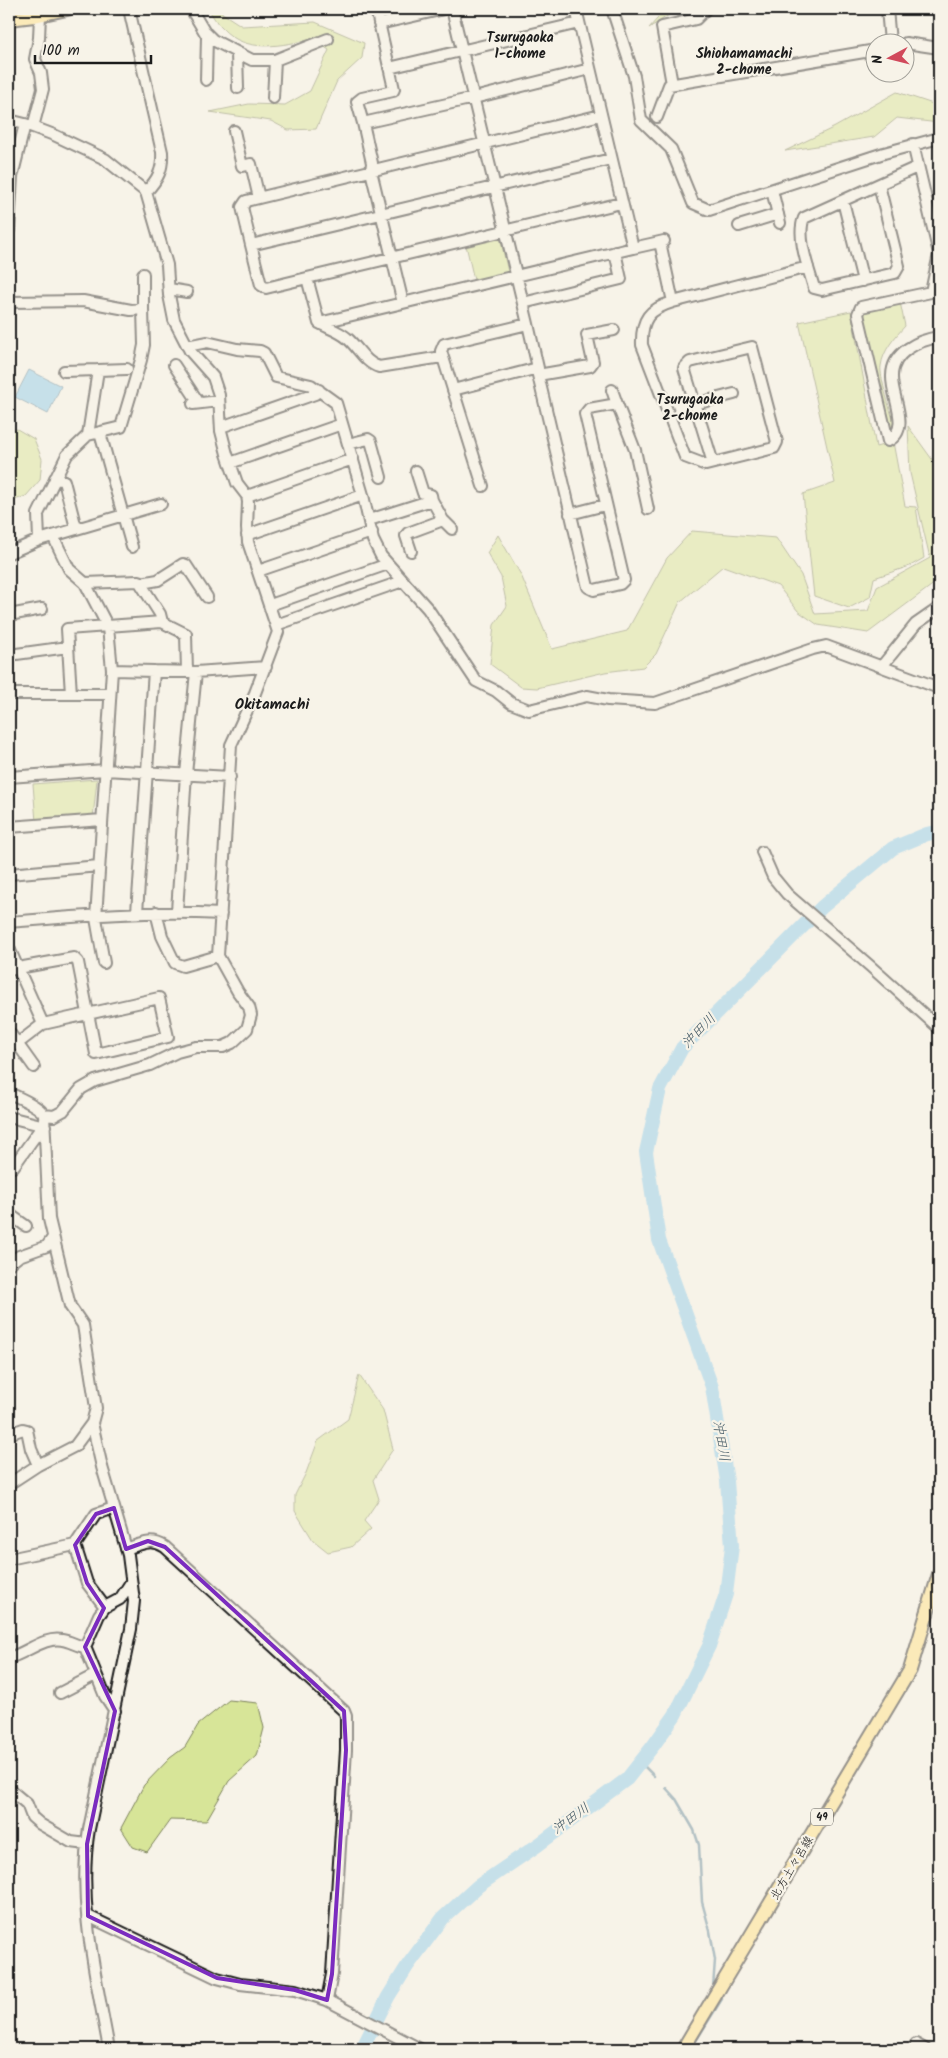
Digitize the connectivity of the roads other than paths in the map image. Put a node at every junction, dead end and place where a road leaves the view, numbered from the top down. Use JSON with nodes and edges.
{"nodes":[{"id":1,"x":67,"y":9,"type":"edge"},
{"id":2,"x":129,"y":9,"type":"edge"},
{"id":3,"x":191,"y":9,"type":"edge"},
{"id":4,"x":376,"y":9,"type":"edge"},
{"id":5,"x":444,"y":9,"type":"edge"},
{"id":6,"x":452,"y":9,"type":"edge"},
{"id":7,"x":576,"y":9,"type":"edge"},
{"id":8,"x":612,"y":9,"type":"edge"},
{"id":9,"x":706,"y":9,"type":"edge"},
{"id":10,"x":887,"y":9,"type":"edge"},
{"id":11,"x":40,"y":15,"type":"junction"},
{"id":12,"x":9,"y":19,"type":"edge"},
{"id":13,"x":579,"y":23,"type":"junction"},
{"id":14,"x":379,"y":24,"type":"junction"},
{"id":15,"x":892,"y":32,"type":"edge"},
{"id":16,"x":206,"y":33,"type":"junction"},
{"id":17,"x":328,"y":39,"type":"dead end"},
{"id":18,"x":916,"y":45,"type":"edge"},
{"id":19,"x":939,"y":48,"type":"edge"},
{"id":20,"x":462,"y":51,"type":"junction"},
{"id":21,"x":866,"y":52,"type":"edge"},
{"id":22,"x":237,"y":53,"type":"junction"},
{"id":23,"x":275,"y":60,"type":"junction"},
{"id":24,"x":389,"y":68,"type":"junction"},
{"id":25,"x":590,"y":69,"type":"junction"},
{"id":26,"x":206,"y":80,"type":"dead end"},
{"id":27,"x":672,"y":84,"type":"junction"},
{"id":28,"x":238,"y":88,"type":"dead end"},
{"id":29,"x":274,"y":98,"type":"dead end"},
{"id":30,"x":474,"y":98,"type":"junction"},
{"id":31,"x":601,"y":115,"type":"junction"},
{"id":32,"x":657,"y":117,"type":"dead end"},
{"id":33,"x":9,"y":120,"type":"edge"},
{"id":34,"x":363,"y":123,"type":"junction"},
{"id":35,"x":29,"y":126,"type":"junction"},
{"id":36,"x":234,"y":131,"type":"dead end"},
{"id":37,"x":939,"y":138,"type":"edge"},
{"id":38,"x":485,"y":143,"type":"junction"},
{"id":39,"x":913,"y":144,"type":"junction"},
{"id":40,"x":611,"y":158,"type":"junction"},
{"id":41,"x":917,"y":167,"type":"junction"},
{"id":42,"x":371,"y":171,"type":"junction"},
{"id":43,"x":879,"y":185,"type":"junction"},
{"id":44,"x":495,"y":187,"type":"junction"},
{"id":45,"x":772,"y":190,"type":"junction"},
{"id":46,"x":146,"y":192,"type":"junction"},
{"id":47,"x":259,"y":198,"type":"junction"},
{"id":48,"x":842,"y":201,"type":"junction"},
{"id":49,"x":621,"y":203,"type":"junction"},
{"id":50,"x":382,"y":214,"type":"junction"},
{"id":51,"x":739,"y":226,"type":"dead end"},
{"id":52,"x":9,"y":230,"type":"edge"},
{"id":53,"x":505,"y":230,"type":"junction"},
{"id":54,"x":251,"y":245,"type":"junction"},
{"id":55,"x":633,"y":248,"type":"junction"},
{"id":56,"x":616,"y":252,"type":"junction"},
{"id":57,"x":939,"y":254,"type":"edge"},
{"id":58,"x":393,"y":258,"type":"junction"},
{"id":59,"x":808,"y":267,"type":"junction"},
{"id":60,"x":143,"y":274,"type":"dead end"},
{"id":61,"x":516,"y":276,"type":"junction"},
{"id":62,"x":307,"y":278,"type":"junction"},
{"id":63,"x":862,"y":281,"type":"junction"},
{"id":64,"x":169,"y":289,"type":"junction"},
{"id":65,"x":186,"y":292,"type":"dead end"},
{"id":66,"x":9,"y":302,"type":"edge"},
{"id":67,"x":673,"y":302,"type":"junction"},
{"id":68,"x":403,"y":303,"type":"junction"},
{"id":69,"x":523,"y":303,"type":"junction"},
{"id":70,"x":143,"y":309,"type":"junction"},
{"id":71,"x":319,"y":323,"type":"junction"},
{"id":72,"x":528,"y":324,"type":"junction"},
{"id":73,"x":614,"y":330,"type":"dead end"},
{"id":74,"x":939,"y":338,"type":"edge"},
{"id":75,"x":187,"y":346,"type":"junction"},
{"id":76,"x":442,"y":358,"type":"junction"},
{"id":77,"x":174,"y":366,"type":"dead end"},
{"id":78,"x":127,"y":369,"type":"dead end"},
{"id":79,"x":64,"y":370,"type":"dead end"},
{"id":80,"x":98,"y":370,"type":"junction"},
{"id":81,"x":538,"y":372,"type":"junction"},
{"id":82,"x":319,"y":390,"type":"junction"},
{"id":83,"x":453,"y":390,"type":"junction"},
{"id":84,"x":612,"y":390,"type":"dead end"},
{"id":85,"x":734,"y":394,"type":"dead end"},
{"id":86,"x":220,"y":401,"type":"junction"},
{"id":87,"x":617,"y":404,"type":"junction"},
{"id":88,"x":695,"y":404,"type":"junction"},
{"id":89,"x":342,"y":424,"type":"junction"},
{"id":90,"x":221,"y":427,"type":"junction"},
{"id":91,"x":100,"y":433,"type":"junction"},
{"id":92,"x":88,"y":436,"type":"junction"},
{"id":93,"x":348,"y":444,"type":"junction"},
{"id":94,"x":353,"y":459,"type":"junction"},
{"id":95,"x":230,"y":463,"type":"junction"},
{"id":96,"x":713,"y":463,"type":"junction"},
{"id":97,"x":416,"y":471,"type":"dead end"},
{"id":98,"x":381,"y":477,"type":"dead end"},
{"id":99,"x":55,"y":478,"type":"junction"},
{"id":100,"x":483,"y":486,"type":"dead end"},
{"id":101,"x":363,"y":495,"type":"junction"},
{"id":102,"x":246,"y":496,"type":"junction"},
{"id":103,"x":432,"y":500,"type":"junction"},
{"id":104,"x":160,"y":504,"type":"dead end"},
{"id":105,"x":606,"y":505,"type":"junction"},
{"id":106,"x":648,"y":509,"type":"dead end"},
{"id":107,"x":570,"y":514,"type":"junction"},
{"id":108,"x":123,"y":515,"type":"junction"},
{"id":109,"x":369,"y":520,"type":"junction"},
{"id":110,"x":442,"y":520,"type":"junction"},
{"id":111,"x":76,"y":528,"type":"junction"},
{"id":112,"x":452,"y":529,"type":"dead end"},
{"id":113,"x":372,"y":532,"type":"junction"},
{"id":114,"x":247,"y":535,"type":"junction"},
{"id":115,"x":53,"y":536,"type":"junction"},
{"id":116,"x":39,"y":540,"type":"junction"},
{"id":117,"x":132,"y":547,"type":"dead end"},
{"id":118,"x":411,"y":551,"type":"dead end"},
{"id":119,"x":9,"y":553,"type":"edge"},
{"id":120,"x":388,"y":564,"type":"junction"},
{"id":121,"x":258,"y":571,"type":"junction"},
{"id":122,"x":403,"y":581,"type":"junction"},
{"id":123,"x":85,"y":583,"type":"junction"},
{"id":124,"x":141,"y":583,"type":"junction"},
{"id":125,"x":208,"y":597,"type":"dead end"},
{"id":126,"x":270,"y":605,"type":"junction"},
{"id":127,"x":939,"y":608,"type":"edge"},
{"id":128,"x":42,"y":609,"type":"dead end"},
{"id":129,"x":9,"y":615,"type":"edge"},
{"id":130,"x":162,"y":622,"type":"junction"},
{"id":131,"x":276,"y":625,"type":"junction"},
{"id":132,"x":108,"y":626,"type":"junction"},
{"id":133,"x":68,"y":646,"type":"junction"},
{"id":134,"x":9,"y":655,"type":"edge"},
{"id":135,"x":266,"y":666,"type":"junction"},
{"id":136,"x":882,"y":666,"type":"junction"},
{"id":137,"x":112,"y":670,"type":"junction"},
{"id":138,"x":154,"y":671,"type":"junction"},
{"id":139,"x":191,"y":671,"type":"junction"},
{"id":140,"x":939,"y":688,"type":"edge"},
{"id":141,"x":9,"y":694,"type":"edge"},
{"id":142,"x":71,"y":694,"type":"junction"},
{"id":143,"x":110,"y":694,"type":"junction"},
{"id":144,"x":105,"y":770,"type":"junction"},
{"id":145,"x":146,"y":771,"type":"junction"},
{"id":146,"x":186,"y":774,"type":"junction"},
{"id":147,"x":9,"y":777,"type":"edge"},
{"id":148,"x":230,"y":778,"type":"junction"},
{"id":149,"x":102,"y":820,"type":"junction"},
{"id":150,"x":9,"y":827,"type":"edge"},
{"id":151,"x":762,"y":852,"type":"dead end"},
{"id":152,"x":99,"y":866,"type":"junction"},
{"id":153,"x":9,"y":874,"type":"edge"},
{"id":154,"x":137,"y":912,"type":"junction"},
{"id":155,"x":156,"y":912,"type":"junction"},
{"id":156,"x":177,"y":912,"type":"junction"},
{"id":157,"x":96,"y":914,"type":"junction"},
{"id":158,"x":221,"y":914,"type":"junction"},
{"id":159,"x":9,"y":922,"type":"edge"},
{"id":160,"x":9,"y":948,"type":"edge"},
{"id":161,"x":218,"y":956,"type":"junction"},
{"id":162,"x":104,"y":963,"type":"dead end"},
{"id":163,"x":13,"y":969,"type":"edge"},
{"id":164,"x":88,"y":1013,"type":"junction"},
{"id":165,"x":43,"y":1024,"type":"junction"},
{"id":166,"x":939,"y":1028,"type":"edge"},
{"id":167,"x":9,"y":1032,"type":"edge"},
{"id":168,"x":16,"y":1044,"type":"junction"},
{"id":169,"x":34,"y":1066,"type":"dead end"},
{"id":170,"x":9,"y":1093,"type":"edge"},
{"id":171,"x":9,"y":1117,"type":"edge"},
{"id":172,"x":45,"y":1121,"type":"junction"},
{"id":173,"x":14,"y":1167,"type":"dead end"},
{"id":174,"x":9,"y":1214,"type":"edge"},
{"id":175,"x":26,"y":1226,"type":"dead end"},
{"id":176,"x":52,"y":1239,"type":"junction"},
{"id":177,"x":9,"y":1264,"type":"edge"},
{"id":178,"x":92,"y":1423,"type":"junction"},
{"id":179,"x":9,"y":1434,"type":"edge"},
{"id":180,"x":38,"y":1465,"type":"junction"},
{"id":181,"x":9,"y":1484,"type":"edge"},
{"id":182,"x":114,"y":1508,"type":"junction"},
{"id":183,"x":75,"y":1545,"type":"junction"},
{"id":184,"x":126,"y":1549,"type":"junction"},
{"id":185,"x":9,"y":1559,"type":"edge"},
{"id":186,"x":939,"y":1574,"type":"edge"},
{"id":187,"x":131,"y":1582,"type":"junction"},
{"id":188,"x":105,"y":1607,"type":"junction"},
{"id":189,"x":85,"y":1647,"type":"junction"},
{"id":190,"x":9,"y":1658,"type":"edge"},
{"id":191,"x":95,"y":1675,"type":"junction"},
{"id":192,"x":60,"y":1693,"type":"dead end"},
{"id":193,"x":115,"y":1711,"type":"junction"},
{"id":194,"x":9,"y":1789,"type":"edge"},
{"id":195,"x":86,"y":1844,"type":"junction"},
{"id":196,"x":88,"y":1916,"type":"junction"},
{"id":197,"x":327,"y":2000,"type":"junction"},
{"id":198,"x":109,"y":2049,"type":"edge"},
{"id":199,"x":420,"y":2049,"type":"edge"},
{"id":200,"x":683,"y":2049,"type":"edge"}],
"edges":[{"from":1,"to":11,"type":"main road"},
{"from":2,"to":46,"type":"street"},
{"from":3,"to":16,"type":"street"},
{"from":4,"to":14,"type":"street"},
{"from":5,"to":14,"type":"street"},
{"from":6,"to":20,"type":"street"},
{"from":7,"to":13,"type":"street"},
{"from":8,"to":45,"type":"street"},
{"from":9,"to":27,"type":"street"},
{"from":10,"to":15,"type":"street"},
{"from":11,"to":12,"type":"main road"},
{"from":11,"to":35,"type":"street"},
{"from":13,"to":20,"type":"street"},
{"from":13,"to":25,"type":"street"},
{"from":14,"to":24,"type":"street"},
{"from":16,"to":22,"type":"street"},
{"from":16,"to":26,"type":"street"},
{"from":17,"to":23,"type":"street"},
{"from":18,"to":19,"type":"street"},
{"from":20,"to":24,"type":"street"},
{"from":20,"to":30,"type":"street"},
{"from":21,"to":27,"type":"street"},
{"from":22,"to":23,"type":"street"},
{"from":22,"to":28,"type":"street"},
{"from":23,"to":29,"type":"street"},
{"from":24,"to":34,"type":"street"},
{"from":25,"to":30,"type":"street"},
{"from":25,"to":31,"type":"street"},
{"from":27,"to":32,"type":"street"},
{"from":30,"to":34,"type":"street"},
{"from":30,"to":38,"type":"street"},
{"from":31,"to":38,"type":"street"},
{"from":31,"to":40,"type":"street"},
{"from":33,"to":35,"type":"street"},
{"from":34,"to":42,"type":"street"},
{"from":35,"to":46,"type":"street"},
{"from":35,"to":52,"type":"street"},
{"from":36,"to":47,"type":"street"},
{"from":37,"to":39,"type":"street"},
{"from":38,"to":42,"type":"street"},
{"from":38,"to":44,"type":"street"},
{"from":39,"to":41,"type":"street"},
{"from":39,"to":45,"type":"street"},
{"from":40,"to":44,"type":"street"},
{"from":40,"to":49,"type":"street"},
{"from":41,"to":43,"type":"street"},
{"from":41,"to":57,"type":"street"},
{"from":42,"to":47,"type":"street"},
{"from":42,"to":50,"type":"street"},
{"from":43,"to":48,"type":"street"},
{"from":43,"to":63,"type":"street"},
{"from":44,"to":50,"type":"street"},
{"from":44,"to":53,"type":"street"},
{"from":45,"to":51,"type":"street"},
{"from":46,"to":64,"type":"street"},
{"from":47,"to":54,"type":"street"},
{"from":48,"to":59,"type":"street"},
{"from":48,"to":63,"type":"street"},
{"from":49,"to":53,"type":"street"},
{"from":49,"to":55,"type":"street"},
{"from":50,"to":54,"type":"street"},
{"from":50,"to":58,"type":"street"},
{"from":53,"to":58,"type":"street"},
{"from":53,"to":61,"type":"street"},
{"from":54,"to":62,"type":"street"},
{"from":55,"to":56,"type":"street"},
{"from":55,"to":67,"type":"street"},
{"from":56,"to":61,"type":"street"},
{"from":56,"to":69,"type":"street"},
{"from":57,"to":74,"type":"street"},
{"from":58,"to":62,"type":"street"},
{"from":58,"to":68,"type":"street"},
{"from":59,"to":63,"type":"street"},
{"from":59,"to":67,"type":"street"},
{"from":60,"to":70,"type":"street"},
{"from":61,"to":68,"type":"street"},
{"from":61,"to":69,"type":"street"},
{"from":62,"to":71,"type":"street"},
{"from":64,"to":65,"type":"street"},
{"from":64,"to":75,"type":"street"},
{"from":66,"to":70,"type":"street"},
{"from":67,"to":96,"type":"street"},
{"from":68,"to":71,"type":"street"},
{"from":69,"to":72,"type":"street"},
{"from":70,"to":91,"type":"street"},
{"from":71,"to":76,"type":"street"},
{"from":72,"to":76,"type":"street"},
{"from":72,"to":81,"type":"street"},
{"from":73,"to":81,"type":"street"},
{"from":75,"to":82,"type":"street"},
{"from":75,"to":86,"type":"street"},
{"from":76,"to":83,"type":"street"},
{"from":77,"to":86,"type":"street"},
{"from":78,"to":80,"type":"street"},
{"from":79,"to":80,"type":"street"},
{"from":80,"to":92,"type":"street"},
{"from":81,"to":83,"type":"street"},
{"from":81,"to":107,"type":"street"},
{"from":82,"to":89,"type":"street"},
{"from":82,"to":90,"type":"street"},
{"from":83,"to":100,"type":"street"},
{"from":84,"to":87,"type":"street"},
{"from":85,"to":88,"type":"street"},
{"from":86,"to":90,"type":"street"},
{"from":87,"to":105,"type":"street"},
{"from":87,"to":106,"type":"street"},
{"from":88,"to":96,"type":"street"},
{"from":88,"to":96,"type":"street"},
{"from":89,"to":93,"type":"street"},
{"from":89,"to":95,"type":"street"},
{"from":90,"to":95,"type":"street"},
{"from":91,"to":92,"type":"street"},
{"from":91,"to":108,"type":"street"},
{"from":92,"to":99,"type":"street"},
{"from":93,"to":94,"type":"street"},
{"from":93,"to":98,"type":"street"},
{"from":94,"to":101,"type":"street"},
{"from":94,"to":102,"type":"street"},
{"from":95,"to":102,"type":"street"},
{"from":97,"to":103,"type":"street"},
{"from":99,"to":111,"type":"street"},
{"from":99,"to":116,"type":"street"},
{"from":101,"to":109,"type":"street"},
{"from":101,"to":114,"type":"street"},
{"from":102,"to":114,"type":"street"},
{"from":103,"to":109,"type":"street"},
{"from":103,"to":110,"type":"street"},
{"from":104,"to":108,"type":"street"},
{"from":105,"to":107,"type":"street"},
{"from":105,"to":107,"type":"street"},
{"from":108,"to":111,"type":"street"},
{"from":108,"to":117,"type":"street"},
{"from":109,"to":113,"type":"street"},
{"from":110,"to":112,"type":"street"},
{"from":110,"to":118,"type":"street"},
{"from":111,"to":115,"type":"street"},
{"from":113,"to":120,"type":"street"},
{"from":113,"to":121,"type":"street"},
{"from":114,"to":121,"type":"street"},
{"from":115,"to":116,"type":"street"},
{"from":115,"to":123,"type":"street"},
{"from":116,"to":119,"type":"street"},
{"from":120,"to":122,"type":"street"},
{"from":120,"to":126,"type":"street"},
{"from":121,"to":126,"type":"street"},
{"from":122,"to":131,"type":"street"},
{"from":122,"to":136,"type":"street"},
{"from":123,"to":124,"type":"street"},
{"from":123,"to":132,"type":"street"},
{"from":124,"to":125,"type":"street"},
{"from":124,"to":130,"type":"street"},
{"from":126,"to":131,"type":"street"},
{"from":127,"to":136,"type":"street"},
{"from":128,"to":129,"type":"street"},
{"from":130,"to":132,"type":"street"},
{"from":130,"to":139,"type":"street"},
{"from":131,"to":135,"type":"street"},
{"from":132,"to":133,"type":"street"},
{"from":132,"to":137,"type":"street"},
{"from":133,"to":134,"type":"street"},
{"from":133,"to":142,"type":"street"},
{"from":135,"to":139,"type":"street"},
{"from":135,"to":148,"type":"street"},
{"from":136,"to":140,"type":"street"},
{"from":137,"to":138,"type":"street"},
{"from":137,"to":143,"type":"street"},
{"from":138,"to":139,"type":"street"},
{"from":138,"to":145,"type":"street"},
{"from":139,"to":146,"type":"street"},
{"from":141,"to":142,"type":"street"},
{"from":142,"to":143,"type":"street"},
{"from":143,"to":144,"type":"street"},
{"from":144,"to":145,"type":"street"},
{"from":144,"to":147,"type":"street"},
{"from":144,"to":149,"type":"street"},
{"from":145,"to":146,"type":"street"},
{"from":145,"to":154,"type":"street"},
{"from":146,"to":148,"type":"street"},
{"from":146,"to":156,"type":"street"},
{"from":148,"to":158,"type":"street"},
{"from":149,"to":150,"type":"street"},
{"from":149,"to":152,"type":"street"},
{"from":151,"to":166,"type":"street"},
{"from":152,"to":153,"type":"street"},
{"from":152,"to":157,"type":"street"},
{"from":154,"to":155,"type":"street"},
{"from":154,"to":157,"type":"street"},
{"from":155,"to":156,"type":"street"},
{"from":155,"to":161,"type":"street"},
{"from":156,"to":158,"type":"street"},
{"from":157,"to":159,"type":"street"},
{"from":157,"to":162,"type":"street"},
{"from":158,"to":161,"type":"street"},
{"from":160,"to":163,"type":"street"},
{"from":161,"to":172,"type":"street"},
{"from":163,"to":164,"type":"street"},
{"from":163,"to":165,"type":"street"},
{"from":164,"to":164,"type":"street"},
{"from":164,"to":165,"type":"street"},
{"from":165,"to":168,"type":"street"},
{"from":167,"to":168,"type":"street"},
{"from":168,"to":169,"type":"street"},
{"from":170,"to":172,"type":"street"},
{"from":171,"to":172,"type":"street"},
{"from":172,"to":173,"type":"street"},
{"from":172,"to":176,"type":"street"},
{"from":174,"to":175,"type":"street"},
{"from":176,"to":177,"type":"street"},
{"from":176,"to":178,"type":"street"},
{"from":178,"to":180,"type":"street"},
{"from":178,"to":182,"type":"street"},
{"from":179,"to":180,"type":"street"},
{"from":180,"to":181,"type":"street"},
{"from":182,"to":183,"type":"street"},
{"from":182,"to":184,"type":"street"},
{"from":183,"to":185,"type":"street"},
{"from":183,"to":188,"type":"street"},
{"from":184,"to":187,"type":"street"},
{"from":184,"to":197,"type":"street"},
{"from":186,"to":200,"type":"main road","name":"北方土々呂線","number":"49"},
{"from":187,"to":188,"type":"street"},
{"from":187,"to":193,"type":"street"},
{"from":188,"to":189,"type":"street"},
{"from":189,"to":190,"type":"street"},
{"from":189,"to":191,"type":"street"},
{"from":191,"to":192,"type":"street"},
{"from":191,"to":193,"type":"street"},
{"from":193,"to":195,"type":"street"},
{"from":194,"to":195,"type":"street"},
{"from":195,"to":196,"type":"street"},
{"from":196,"to":197,"type":"street"},
{"from":196,"to":198,"type":"street"},
{"from":197,"to":199,"type":"street"}]}
